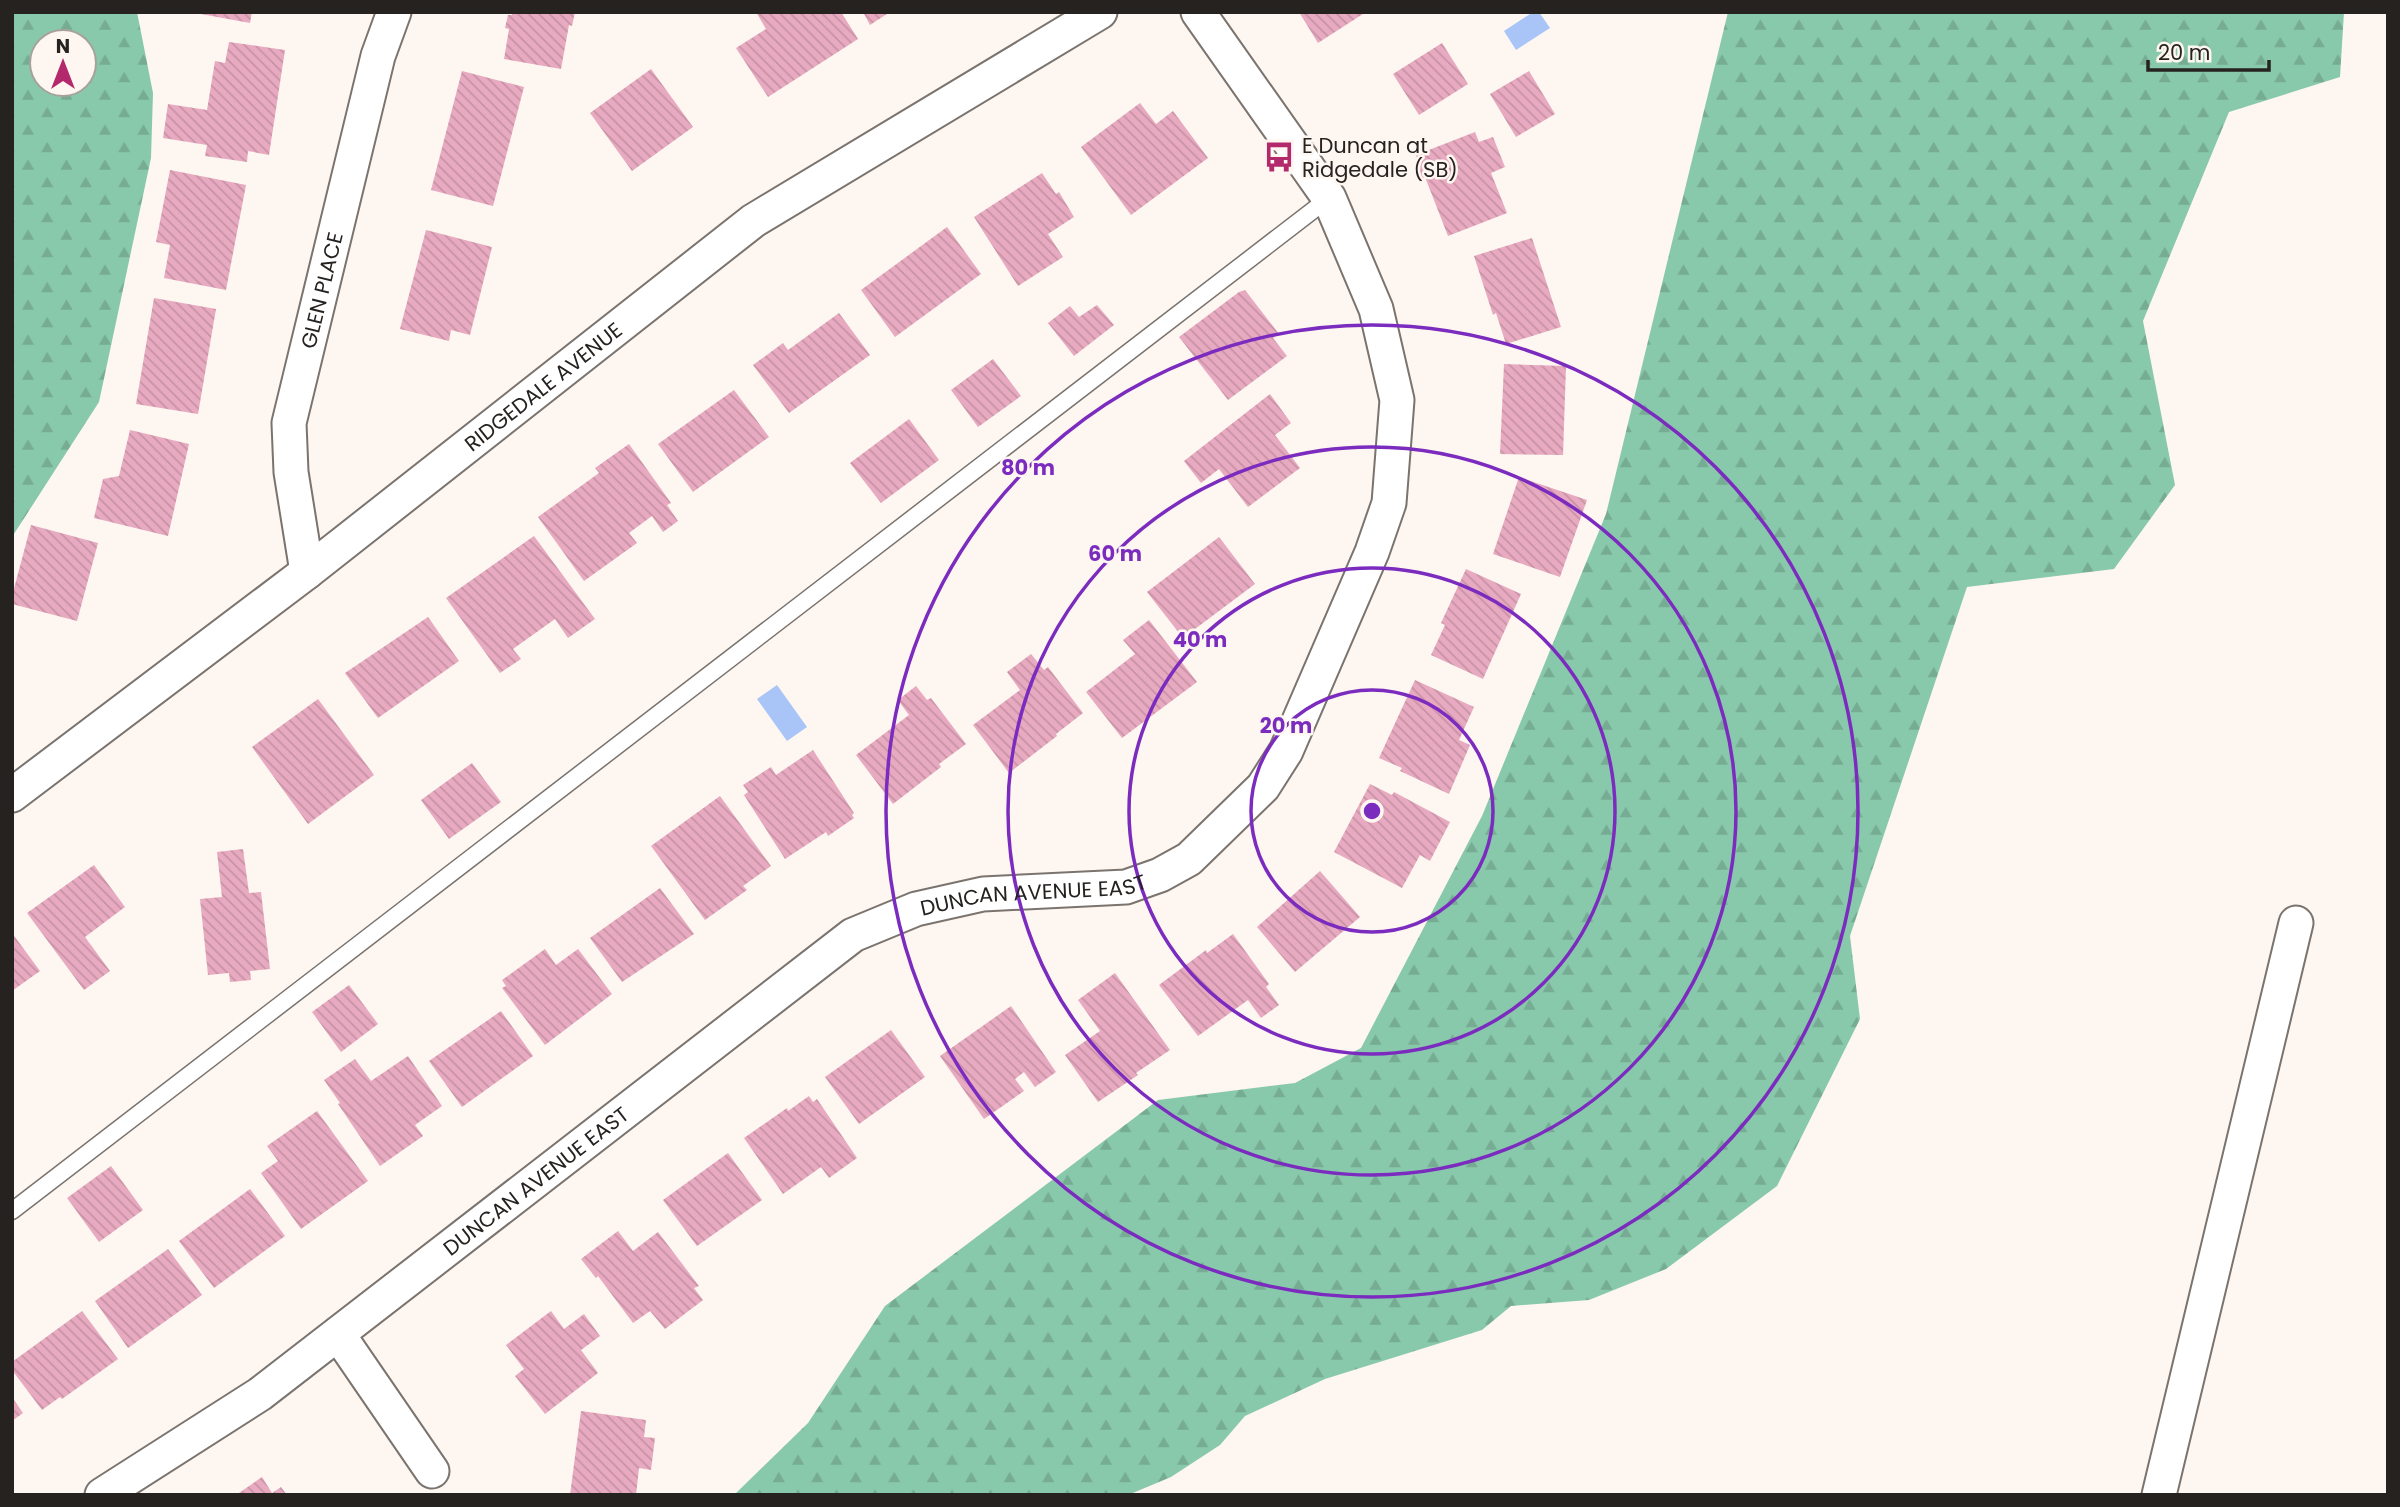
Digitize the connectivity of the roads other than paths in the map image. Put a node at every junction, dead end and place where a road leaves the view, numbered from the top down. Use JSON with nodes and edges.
{"nodes":[{"id":1,"x":394,"y":12,"type":"edge"},
{"id":2,"x":1100,"y":12,"type":"edge"},
{"id":3,"x":1198,"y":12,"type":"edge"},
{"id":4,"x":1329,"y":198,"type":"junction"},
{"id":5,"x":307,"y":572,"type":"junction"},
{"id":6,"x":12,"y":795,"type":"edge"},
{"id":7,"x":2296,"y":923,"type":"dead end"},
{"id":8,"x":12,"y":1211,"type":"edge"},
{"id":9,"x":338,"y":1334,"type":"junction"},
{"id":10,"x":432,"y":1471,"type":"dead end"},
{"id":11,"x":102,"y":1495,"type":"edge"},
{"id":12,"x":2160,"y":1495,"type":"edge"}],
"edges":[{"from":1,"to":5,"type":"street","name":"GLEN PLACE"},
{"from":2,"to":5,"type":"street","name":"RIDGEDALE AVENUE"},
{"from":3,"to":4,"type":"street","name":"DUNCAN AVENUE EAST"},
{"from":4,"to":8,"type":"lane"},
{"from":4,"to":9,"type":"street","name":"DUNCAN AVENUE EAST"},
{"from":5,"to":6,"type":"street","name":"RIDGEDALE AVENUE"},
{"from":7,"to":12,"type":"street"},
{"from":9,"to":10,"type":"street"},
{"from":9,"to":11,"type":"street","name":"DUNCAN AVENUE EAST"}]}
